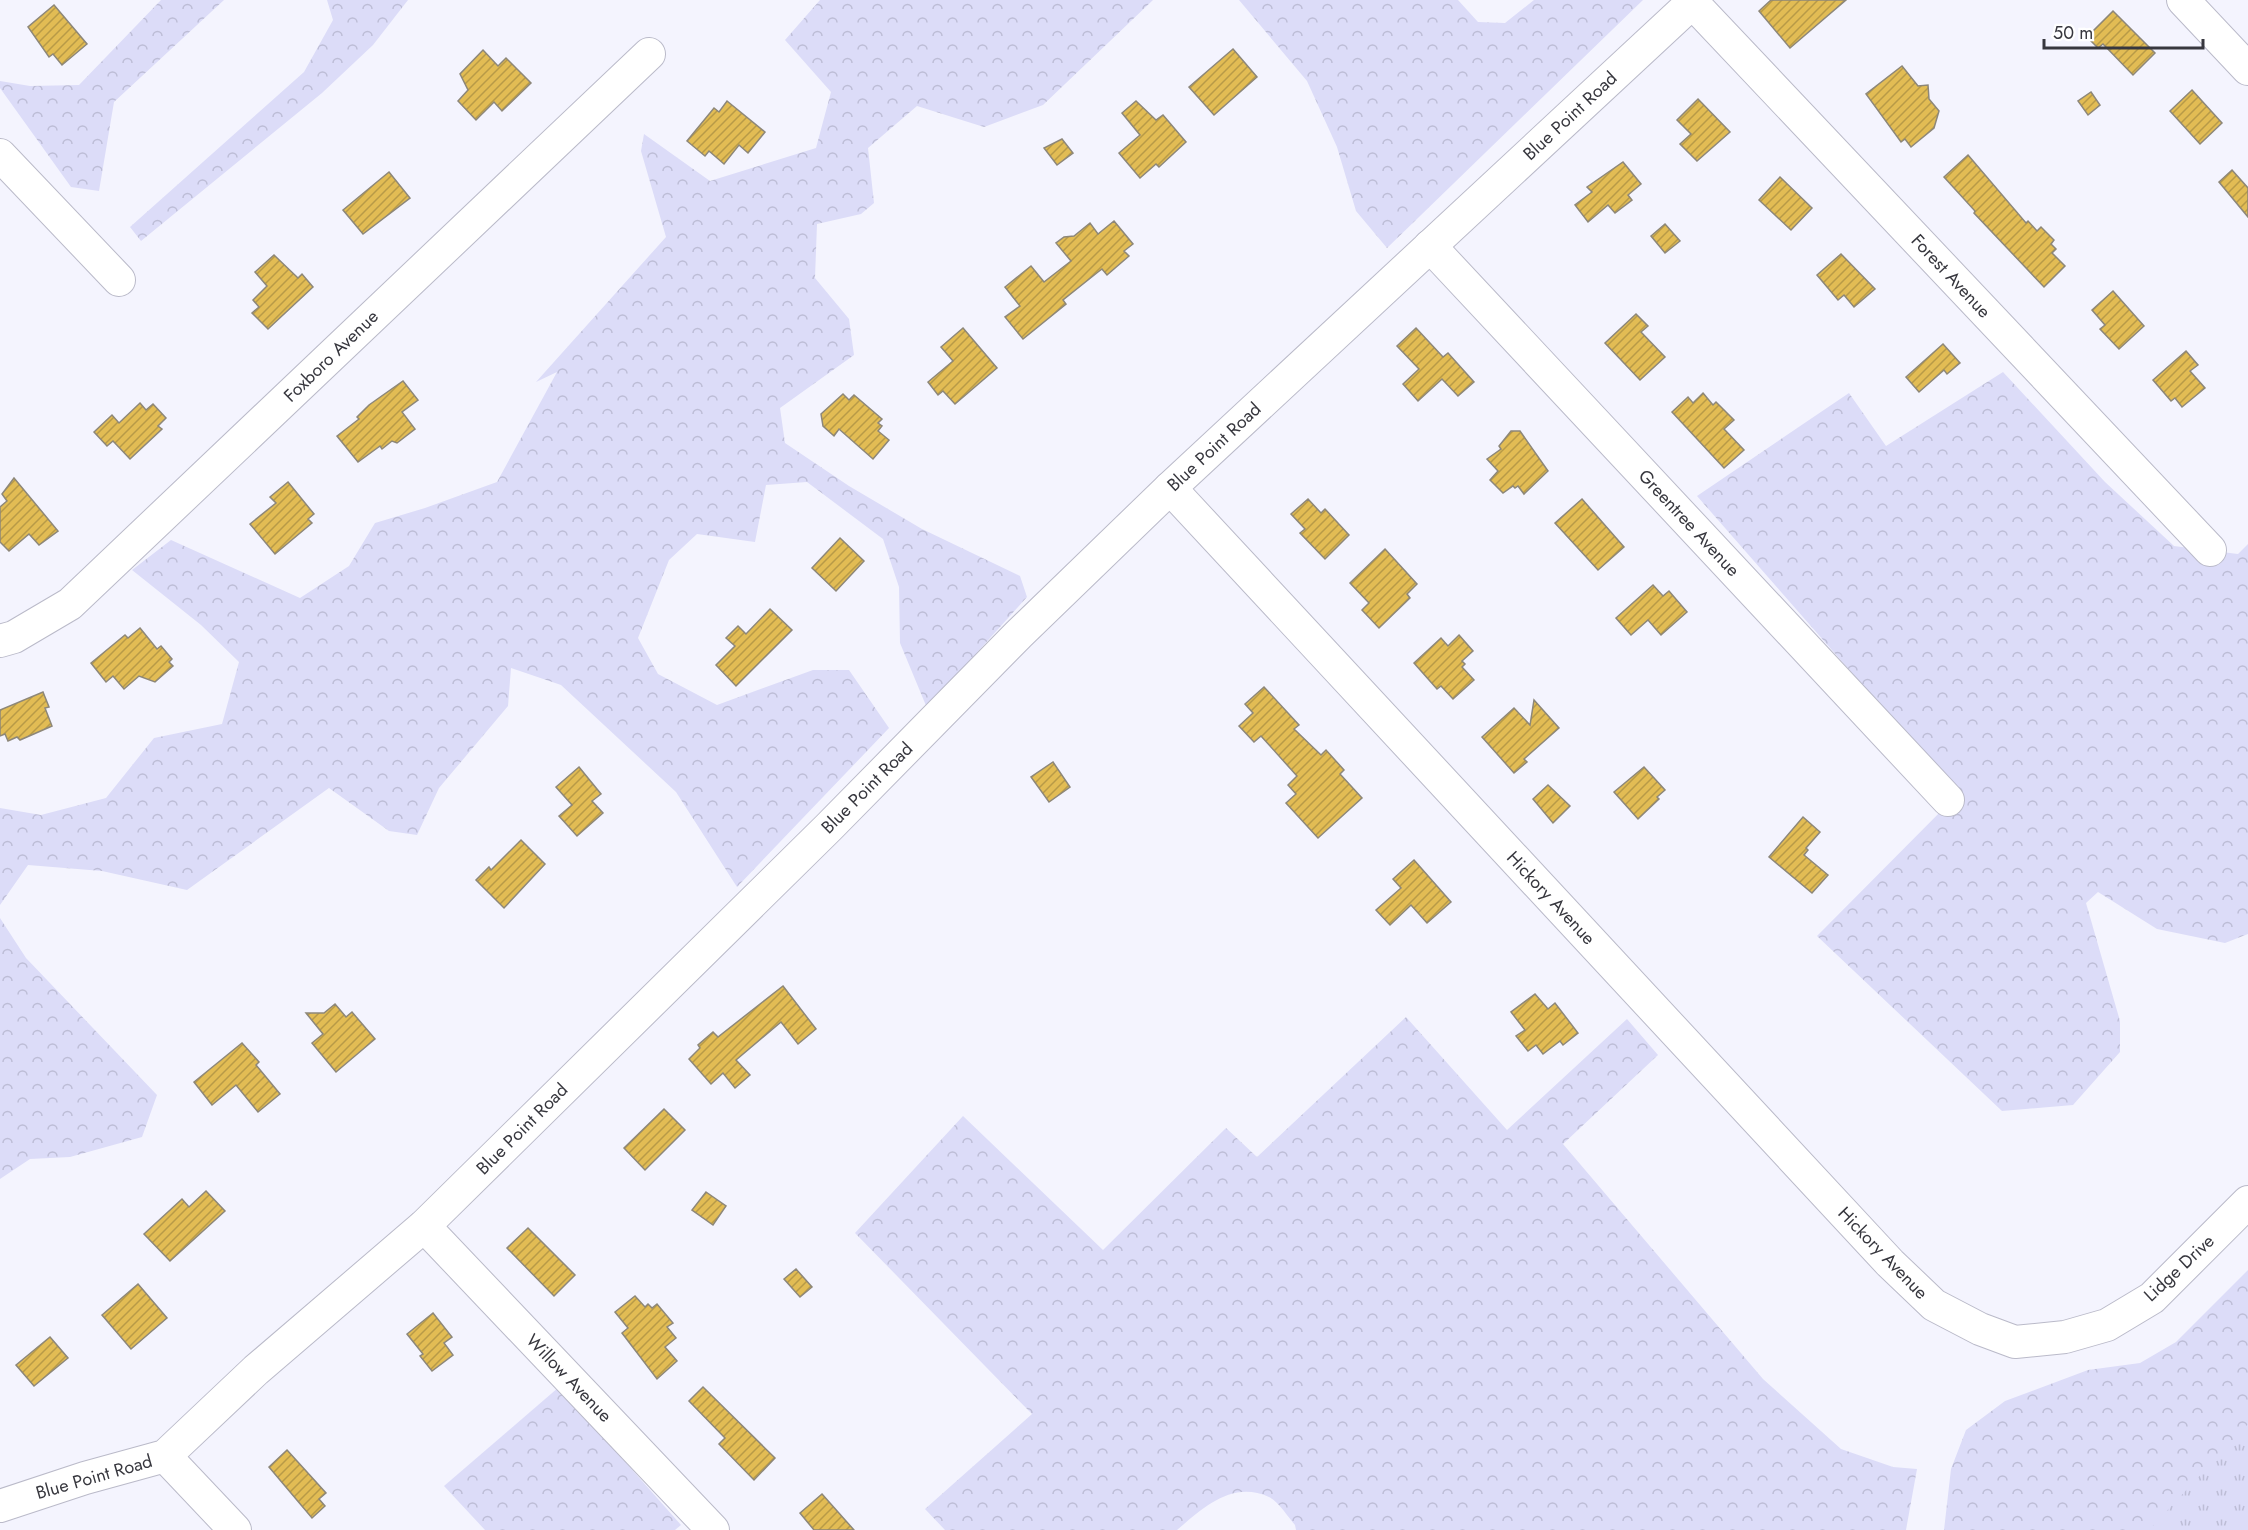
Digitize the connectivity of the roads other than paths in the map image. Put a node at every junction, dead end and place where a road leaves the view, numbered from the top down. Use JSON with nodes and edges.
{"nodes":[{"id":1,"x":2183,"y":0,"type":"edge"},
{"id":2,"x":1693,"y":1,"type":"edge"},
{"id":3,"x":649,"y":54,"type":"dead end"},
{"id":4,"x":2248,"y":69,"type":"edge"},
{"id":5,"x":0,"y":155,"type":"edge"},
{"id":6,"x":1430,"y":246,"type":"junction"},
{"id":7,"x":119,"y":280,"type":"dead end"},
{"id":8,"x":1170,"y":488,"type":"junction"},
{"id":9,"x":2210,"y":550,"type":"dead end"},
{"id":10,"x":0,"y":641,"type":"edge"},
{"id":11,"x":1948,"y":800,"type":"dead end"},
{"id":12,"x":2248,"y":1202,"type":"edge"},
{"id":13,"x":424,"y":1226,"type":"junction"},
{"id":14,"x":1934,"y":1305,"type":"joint"},
{"id":15,"x":165,"y":1456,"type":"junction"},
{"id":16,"x":0,"y":1506,"type":"edge"},
{"id":17,"x":235,"y":1530,"type":"edge"},
{"id":18,"x":713,"y":1530,"type":"edge"}],
"edges":[{"from":1,"to":4,"type":"street"},
{"from":2,"to":6,"type":"street","name":"Blue Point Road"},
{"from":2,"to":9,"type":"street","name":"Forest Avenue"},
{"from":3,"to":10,"type":"street","name":"Foxboro Avenue"},
{"from":5,"to":7,"type":"street"},
{"from":6,"to":8,"type":"street","name":"Blue Point Road"},
{"from":6,"to":11,"type":"street","name":"Greentree Avenue"},
{"from":8,"to":13,"type":"street","name":"Blue Point Road"},
{"from":8,"to":14,"type":"street","name":"Hickory Avenue"},
{"from":12,"to":14,"type":"street","name":"Lidge Drive"},
{"from":13,"to":15,"type":"street","name":"Blue Point Road"},
{"from":13,"to":18,"type":"street","name":"Willow Avenue"},
{"from":15,"to":16,"type":"street","name":"Blue Point Road"},
{"from":15,"to":17,"type":"street"}]}
